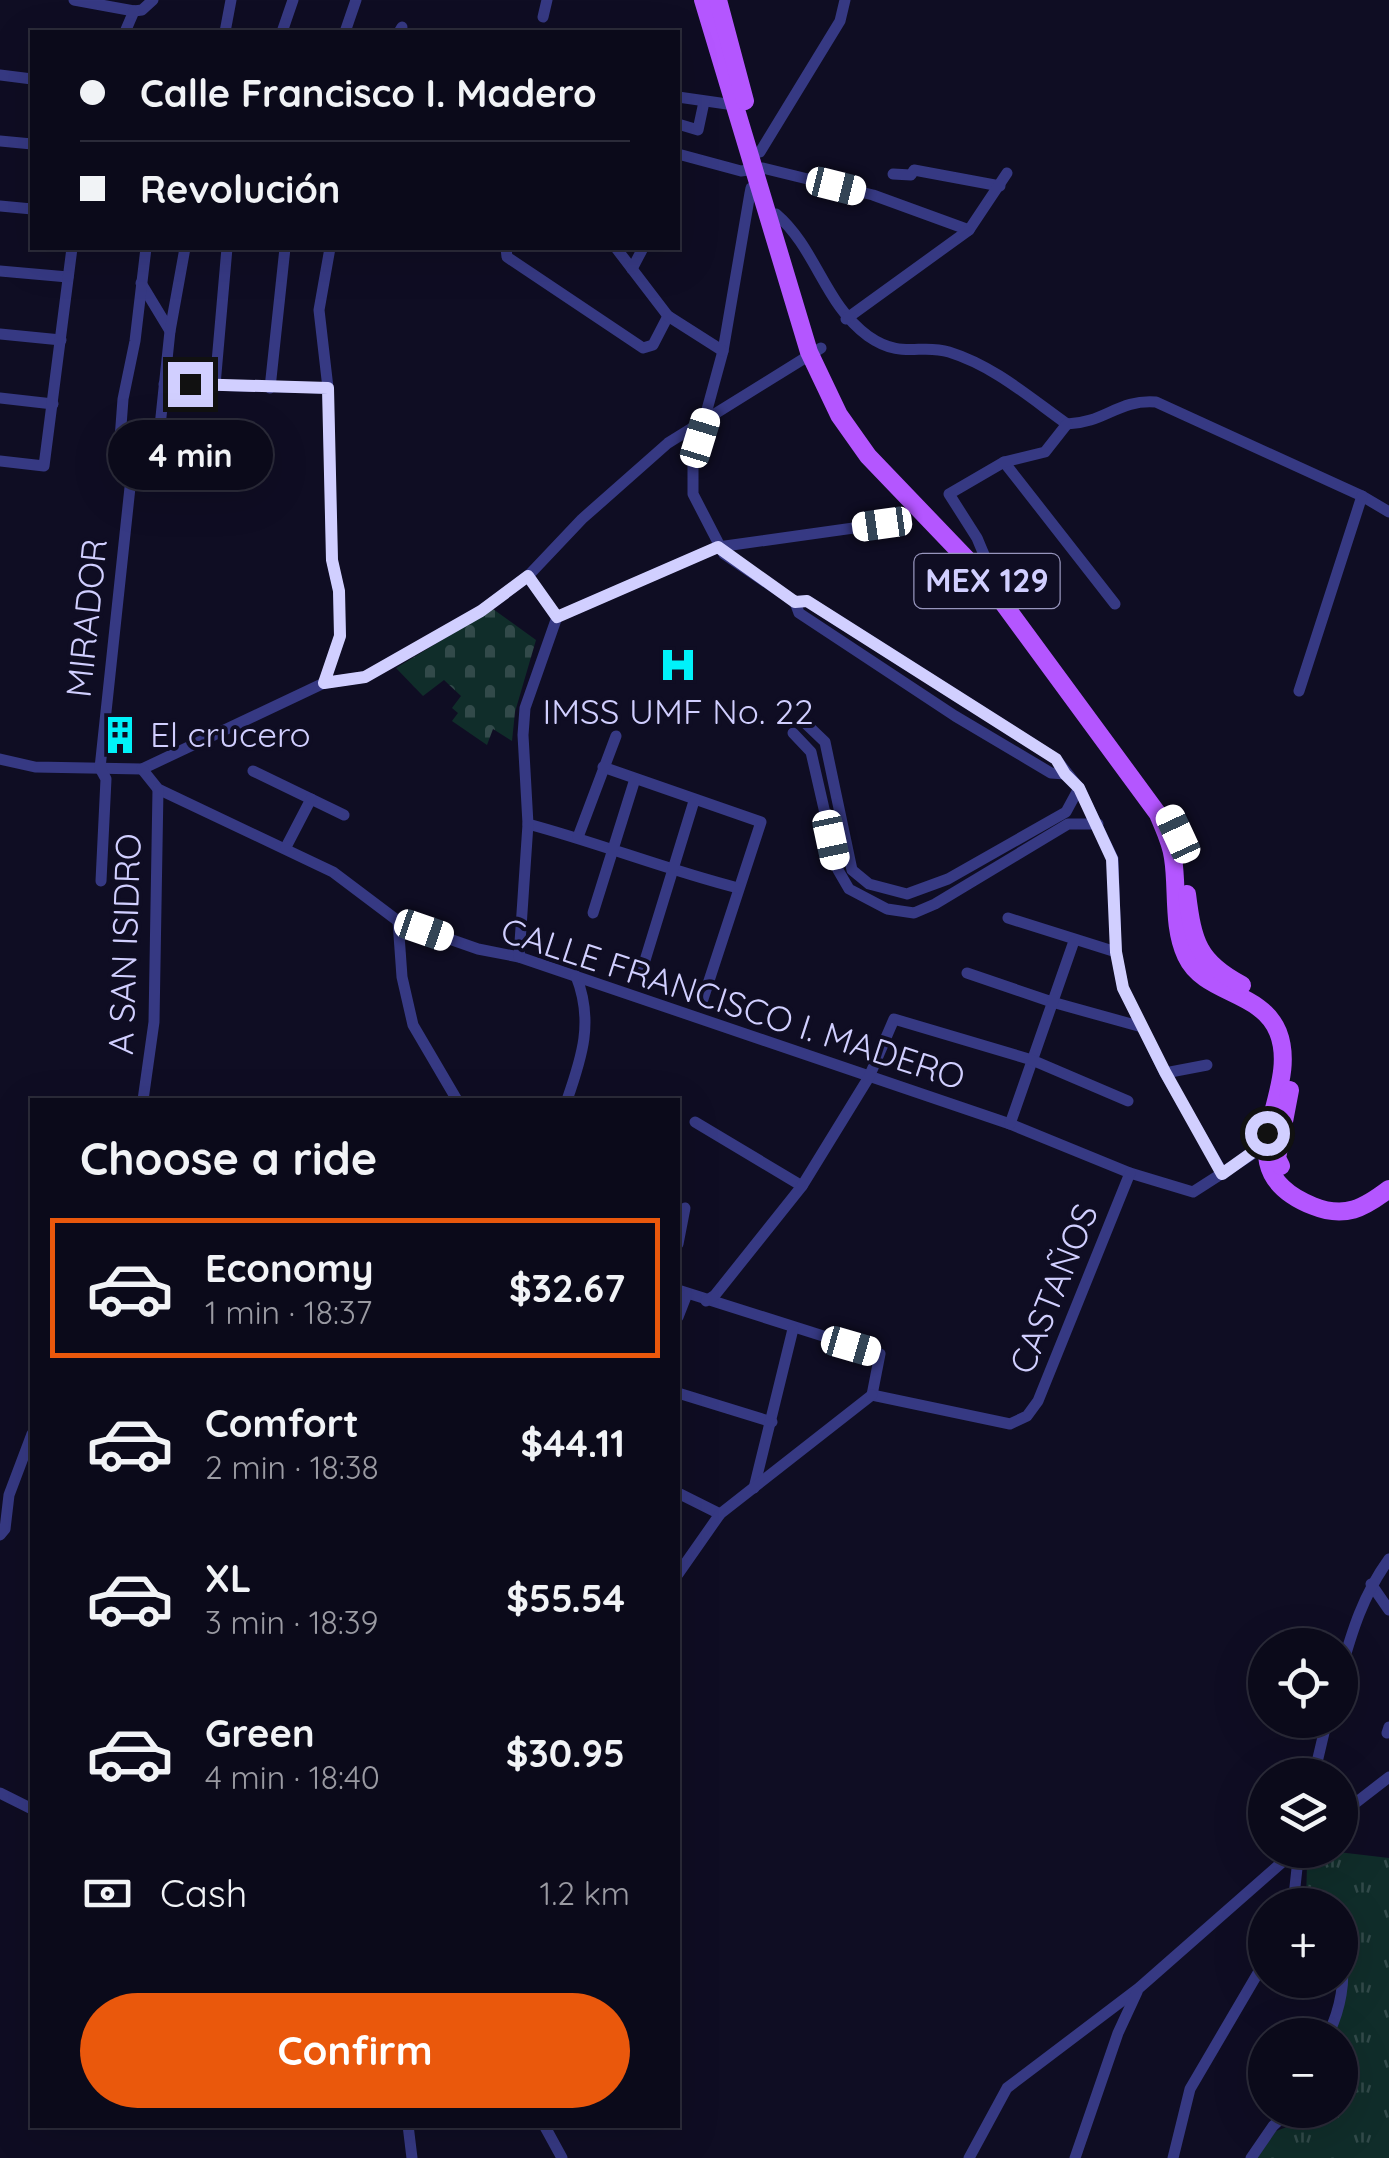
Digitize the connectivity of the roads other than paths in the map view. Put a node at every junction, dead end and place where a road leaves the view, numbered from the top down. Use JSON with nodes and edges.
{"nodes":[{"id":1,"x":74,"y":0,"type":"edge"},
{"id":2,"x":153,"y":0,"type":"edge"},
{"id":3,"x":232,"y":0,"type":"edge"},
{"id":4,"x":293,"y":0,"type":"edge"},
{"id":5,"x":356,"y":0,"type":"edge"},
{"id":6,"x":547,"y":0,"type":"edge"},
{"id":7,"x":703,"y":0,"type":"edge"},
{"id":8,"x":718,"y":0,"type":"edge"},
{"id":9,"x":845,"y":0,"type":"edge"},
{"id":10,"x":134,"y":11,"type":"junction"},
{"id":11,"x":544,"y":17,"type":"dead end"},
{"id":12,"x":126,"y":30,"type":"edge"},
{"id":13,"x":225,"y":30,"type":"edge"},
{"id":14,"x":283,"y":30,"type":"edge"},
{"id":15,"x":347,"y":30,"type":"edge"},
{"id":16,"x":0,"y":75,"type":"edge"},
{"id":17,"x":30,"y":79,"type":"edge"},
{"id":18,"x":680,"y":97,"type":"edge"},
{"id":19,"x":704,"y":102,"type":"junction"},
{"id":20,"x":734,"y":105,"type":"junction"},
{"id":21,"x":680,"y":125,"type":"edge"},
{"id":22,"x":0,"y":141,"type":"edge"},
{"id":23,"x":30,"y":144,"type":"edge"},
{"id":24,"x":680,"y":155,"type":"edge"},
{"id":25,"x":760,"y":171,"type":"junction"},
{"id":26,"x":1007,"y":173,"type":"dead end"},
{"id":27,"x":893,"y":174,"type":"dead end"},
{"id":28,"x":1000,"y":186,"type":"junction"},
{"id":29,"x":0,"y":206,"type":"edge"},
{"id":30,"x":30,"y":209,"type":"edge"},
{"id":31,"x":776,"y":214,"type":"junction"},
{"id":32,"x":969,"y":230,"type":"junction"},
{"id":33,"x":72,"y":250,"type":"edge"},
{"id":34,"x":146,"y":250,"type":"edge"},
{"id":35,"x":185,"y":250,"type":"edge"},
{"id":36,"x":227,"y":250,"type":"edge"},
{"id":37,"x":285,"y":250,"type":"edge"},
{"id":38,"x":330,"y":250,"type":"edge"},
{"id":39,"x":506,"y":250,"type":"edge"},
{"id":40,"x":618,"y":250,"type":"edge"},
{"id":41,"x":642,"y":250,"type":"edge"},
{"id":42,"x":632,"y":269,"type":"junction"},
{"id":43,"x":0,"y":271,"type":"edge"},
{"id":44,"x":68,"y":276,"type":"junction"},
{"id":45,"x":140,"y":281,"type":"junction"},
{"id":46,"x":668,"y":316,"type":"junction"},
{"id":47,"x":846,"y":319,"type":"junction"},
{"id":48,"x":170,"y":331,"type":"junction"},
{"id":49,"x":0,"y":334,"type":"edge"},
{"id":50,"x":62,"y":340,"type":"junction"},
{"id":51,"x":815,"y":350,"type":"junction"},
{"id":52,"x":722,"y":351,"type":"junction"},
{"id":53,"x":164,"y":384,"type":"junction"},
{"id":54,"x":215,"y":385,"type":"junction"},
{"id":55,"x":270,"y":388,"type":"junction"},
{"id":56,"x":328,"y":388,"type":"junction"},
{"id":57,"x":0,"y":398,"type":"edge"},
{"id":58,"x":53,"y":404,"type":"junction"},
{"id":59,"x":708,"y":416,"type":"junction"},
{"id":60,"x":1067,"y":424,"type":"junction"},
{"id":61,"x":0,"y":460,"type":"edge"},
{"id":62,"x":1004,"y":462,"type":"junction"},
{"id":63,"x":131,"y":478,"type":"junction"},
{"id":64,"x":1362,"y":496,"type":"junction"},
{"id":65,"x":1389,"y":512,"type":"edge"},
{"id":66,"x":882,"y":524,"type":"dead end"},
{"id":67,"x":718,"y":547,"type":"junction"},
{"id":68,"x":990,"y":570,"type":"junction"},
{"id":69,"x":528,"y":576,"type":"junction"},
{"id":70,"x":1115,"y":604,"type":"dead end"},
{"id":71,"x":557,"y":617,"type":"junction"},
{"id":72,"x":324,"y":683,"type":"junction"},
{"id":73,"x":1300,"y":691,"type":"dead end"},
{"id":74,"x":802,"y":720,"type":"dead end"},
{"id":75,"x":792,"y":734,"type":"dead end"},
{"id":76,"x":616,"y":736,"type":"dead end"},
{"id":77,"x":0,"y":759,"type":"edge"},
{"id":78,"x":603,"y":767,"type":"junction"},
{"id":79,"x":100,"y":768,"type":"junction"},
{"id":80,"x":142,"y":768,"type":"junction"},
{"id":81,"x":253,"y":771,"type":"dead end"},
{"id":82,"x":635,"y":779,"type":"junction"},
{"id":83,"x":1079,"y":788,"type":"junction"},
{"id":84,"x":158,"y":789,"type":"junction"},
{"id":85,"x":311,"y":799,"type":"junction"},
{"id":86,"x":694,"y":801,"type":"junction"},
{"id":87,"x":344,"y":815,"type":"dead end"},
{"id":88,"x":1068,"y":818,"type":"junction"},
{"id":89,"x":528,"y":824,"type":"junction"},
{"id":90,"x":1098,"y":824,"type":"junction"},
{"id":91,"x":578,"y":838,"type":"junction"},
{"id":92,"x":286,"y":848,"type":"junction"},
{"id":93,"x":612,"y":849,"type":"junction"},
{"id":94,"x":674,"y":872,"type":"junction"},
{"id":95,"x":860,"y":876,"type":"junction"},
{"id":96,"x":101,"y":881,"type":"dead end"},
{"id":97,"x":738,"y":888,"type":"junction"},
{"id":98,"x":849,"y":889,"type":"junction"},
{"id":99,"x":592,"y":912,"type":"dead end"},
{"id":100,"x":1008,"y":918,"type":"dead end"},
{"id":101,"x":398,"y":921,"type":"junction"},
{"id":102,"x":1074,"y":940,"type":"junction"},
{"id":103,"x":1116,"y":952,"type":"junction"},
{"id":104,"x":519,"y":957,"type":"junction"},
{"id":105,"x":642,"y":970,"type":"dead end"},
{"id":106,"x":967,"y":973,"type":"dead end"},
{"id":107,"x":576,"y":976,"type":"junction"},
{"id":108,"x":702,"y":999,"type":"dead end"},
{"id":109,"x":1052,"y":1002,"type":"junction"},
{"id":110,"x":1142,"y":1026,"type":"junction"},
{"id":111,"x":1032,"y":1060,"type":"junction"},
{"id":112,"x":1207,"y":1066,"type":"dead end"},
{"id":113,"x":1165,"y":1072,"type":"junction"},
{"id":114,"x":868,"y":1077,"type":"junction"},
{"id":115,"x":144,"y":1098,"type":"edge"},
{"id":116,"x":457,"y":1098,"type":"edge"},
{"id":117,"x":568,"y":1098,"type":"edge"},
{"id":118,"x":1128,"y":1102,"type":"dead end"},
{"id":119,"x":696,"y":1122,"type":"dead end"},
{"id":120,"x":1010,"y":1124,"type":"junction"},
{"id":121,"x":1273,"y":1142,"type":"junction"},
{"id":122,"x":1130,"y":1173,"type":"junction"},
{"id":123,"x":1389,"y":1173,"type":"edge"},
{"id":124,"x":1222,"y":1174,"type":"junction"},
{"id":125,"x":802,"y":1186,"type":"junction"},
{"id":126,"x":1389,"y":1189,"type":"edge"},
{"id":127,"x":686,"y":1208,"type":"dead end"},
{"id":128,"x":680,"y":1235,"type":"edge"},
{"id":129,"x":682,"y":1292,"type":"edge"},
{"id":130,"x":706,"y":1300,"type":"junction"},
{"id":131,"x":794,"y":1329,"type":"junction"},
{"id":132,"x":680,"y":1394,"type":"edge"},
{"id":133,"x":872,"y":1395,"type":"junction"},
{"id":134,"x":772,"y":1422,"type":"junction"},
{"id":135,"x":30,"y":1439,"type":"edge"},
{"id":136,"x":754,"y":1488,"type":"junction"},
{"id":137,"x":680,"y":1494,"type":"edge"},
{"id":138,"x":720,"y":1514,"type":"junction"},
{"id":139,"x":0,"y":1535,"type":"edge"},
{"id":140,"x":1389,"y":1559,"type":"edge"},
{"id":141,"x":680,"y":1571,"type":"edge"},
{"id":142,"x":1371,"y":1584,"type":"junction"},
{"id":143,"x":1389,"y":1610,"type":"edge"},
{"id":144,"x":1353,"y":1628,"type":"edge"},
{"id":145,"x":1389,"y":1776,"type":"edge"},
{"id":146,"x":0,"y":1794,"type":"edge"},
{"id":147,"x":1358,"y":1801,"type":"edge"},
{"id":148,"x":30,"y":1807,"type":"edge"},
{"id":149,"x":1277,"y":1868,"type":"edge"},
{"id":150,"x":1139,"y":1988,"type":"junction"},
{"id":151,"x":1248,"y":1990,"type":"edge"},
{"id":152,"x":408,"y":2128,"type":"edge"},
{"id":153,"x":546,"y":2128,"type":"edge"},
{"id":154,"x":1272,"y":2128,"type":"edge"},
{"id":155,"x":412,"y":2158,"type":"edge"},
{"id":156,"x":562,"y":2158,"type":"edge"},
{"id":157,"x":969,"y":2158,"type":"edge"},
{"id":158,"x":1075,"y":2158,"type":"edge"},
{"id":159,"x":1173,"y":2158,"type":"edge"},
{"id":160,"x":1251,"y":2158,"type":"edge"}],
"edges":[{"from":1,"to":10,"type":"street"},
{"from":2,"to":10,"type":"street"},
{"from":3,"to":13,"type":"street"},
{"from":4,"to":14,"type":"street"},
{"from":5,"to":15,"type":"street"},
{"from":6,"to":11,"type":"street"},
{"from":7,"to":20,"type":"main road","number":"MEX 129"},
{"from":8,"to":25,"type":"main road","number":"MEX 129"},
{"from":9,"to":25,"type":"street"},
{"from":10,"to":12,"type":"street"},
{"from":16,"to":17,"type":"street"},
{"from":18,"to":19,"type":"street"},
{"from":19,"to":20,"type":"street"},
{"from":19,"to":21,"type":"street"},
{"from":20,"to":25,"type":"main road","number":"MEX 129"},
{"from":22,"to":23,"type":"street"},
{"from":24,"to":25,"type":"street"},
{"from":25,"to":31,"type":"main road","number":"MEX 129"},
{"from":25,"to":32,"type":"street"},
{"from":25,"to":51,"type":"main road","number":"MEX 129"},
{"from":25,"to":52,"type":"street"},
{"from":26,"to":28,"type":"street"},
{"from":27,"to":28,"type":"street"},
{"from":28,"to":32,"type":"street"},
{"from":29,"to":30,"type":"street"},
{"from":31,"to":47,"type":"street"},
{"from":31,"to":51,"type":"main road","number":"MEX 129"},
{"from":32,"to":47,"type":"street"},
{"from":33,"to":44,"type":"street"},
{"from":34,"to":45,"type":"street"},
{"from":35,"to":48,"type":"street"},
{"from":36,"to":54,"type":"street"},
{"from":37,"to":55,"type":"street"},
{"from":38,"to":56,"type":"street"},
{"from":39,"to":46,"type":"street"},
{"from":40,"to":42,"type":"street"},
{"from":41,"to":42,"type":"street"},
{"from":42,"to":46,"type":"street"},
{"from":43,"to":44,"type":"street"},
{"from":44,"to":50,"type":"street"},
{"from":45,"to":48,"type":"street"},
{"from":45,"to":63,"type":"street"},
{"from":46,"to":52,"type":"street"},
{"from":47,"to":60,"type":"street"},
{"from":48,"to":53,"type":"street"},
{"from":49,"to":50,"type":"street"},
{"from":50,"to":58,"type":"street"},
{"from":51,"to":59,"type":"street"},
{"from":51,"to":68,"type":"main road","number":"MEX 129"},
{"from":51,"to":121,"type":"main road","number":"MEX 129"},
{"from":52,"to":59,"type":"street"},
{"from":53,"to":54,"type":"street"},
{"from":53,"to":63,"type":"street"},
{"from":54,"to":55,"type":"street"},
{"from":55,"to":56,"type":"street"},
{"from":56,"to":72,"type":"street"},
{"from":57,"to":58,"type":"street"},
{"from":58,"to":61,"type":"street"},
{"from":59,"to":67,"type":"street"},
{"from":59,"to":69,"type":"street"},
{"from":60,"to":62,"type":"street"},
{"from":60,"to":64,"type":"street"},
{"from":62,"to":68,"type":"street"},
{"from":62,"to":70,"type":"street"},
{"from":63,"to":79,"type":"street","name":"MIRADOR"},
{"from":64,"to":65,"type":"street"},
{"from":64,"to":73,"type":"street"},
{"from":66,"to":67,"type":"street"},
{"from":67,"to":71,"type":"street"},
{"from":67,"to":83,"type":"street"},
{"from":68,"to":121,"type":"main road","number":"MEX 129"},
{"from":69,"to":71,"type":"street"},
{"from":69,"to":72,"type":"street"},
{"from":71,"to":89,"type":"street"},
{"from":72,"to":80,"type":"street"},
{"from":74,"to":95,"type":"street"},
{"from":75,"to":98,"type":"street"},
{"from":76,"to":78,"type":"street"},
{"from":77,"to":79,"type":"street"},
{"from":78,"to":82,"type":"street"},
{"from":78,"to":91,"type":"street"},
{"from":79,"to":80,"type":"street"},
{"from":79,"to":96,"type":"street","name":"MIRADOR"},
{"from":80,"to":84,"type":"street","name":"CALLE FRANCISCO I. MADERO"},
{"from":81,"to":85,"type":"street"},
{"from":82,"to":86,"type":"street"},
{"from":82,"to":93,"type":"street","name":"CALLE FRANCISCO I. MADERO"},
{"from":83,"to":88,"type":"street"},
{"from":83,"to":90,"type":"street"},
{"from":84,"to":92,"type":"street","name":"CALLE FRANCISCO I. MADERO"},
{"from":84,"to":115,"type":"street","name":"A SAN ISIDRO"},
{"from":85,"to":87,"type":"street"},
{"from":85,"to":92,"type":"street"},
{"from":86,"to":94,"type":"street"},
{"from":86,"to":97,"type":"street"},
{"from":88,"to":90,"type":"street"},
{"from":88,"to":95,"type":"street"},
{"from":88,"to":98,"type":"street"},
{"from":89,"to":91,"type":"street"},
{"from":89,"to":104,"type":"street"},
{"from":90,"to":103,"type":"street"},
{"from":91,"to":93,"type":"street"},
{"from":92,"to":101,"type":"street","name":"CALLE FRANCISCO I. MADERO"},
{"from":93,"to":94,"type":"street"},
{"from":93,"to":99,"type":"street","name":"CALLE FRANCISCO I. MADERO"},
{"from":94,"to":97,"type":"street"},
{"from":94,"to":105,"type":"street"},
{"from":95,"to":98,"type":"street"},
{"from":97,"to":108,"type":"street"},
{"from":100,"to":102,"type":"street"},
{"from":101,"to":104,"type":"street","name":"CALLE FRANCISCO I. MADERO"},
{"from":101,"to":116,"type":"street"},
{"from":102,"to":103,"type":"street"},
{"from":102,"to":109,"type":"street"},
{"from":103,"to":110,"type":"street"},
{"from":104,"to":107,"type":"street","name":"CALLE FRANCISCO I. MADERO"},
{"from":106,"to":109,"type":"street"},
{"from":107,"to":114,"type":"street","name":"CALLE FRANCISCO I. MADERO"},
{"from":107,"to":117,"type":"street"},
{"from":109,"to":110,"type":"street"},
{"from":109,"to":111,"type":"street"},
{"from":110,"to":113,"type":"street"},
{"from":111,"to":114,"type":"street"},
{"from":111,"to":118,"type":"street"},
{"from":111,"to":120,"type":"street"},
{"from":112,"to":113,"type":"street"},
{"from":113,"to":124,"type":"street"},
{"from":114,"to":120,"type":"street","name":"CALLE FRANCISCO I. MADERO"},
{"from":114,"to":125,"type":"street"},
{"from":119,"to":125,"type":"street"},
{"from":120,"to":122,"type":"street","name":"CALLE FRANCISCO I. MADERO"},
{"from":121,"to":123,"type":"main road"},
{"from":121,"to":124,"type":"street","name":"CALLE FRANCISCO I. MADERO"},
{"from":121,"to":126,"type":"main road"},
{"from":122,"to":124,"type":"street","name":"CALLE FRANCISCO I. MADERO"},
{"from":122,"to":133,"type":"street","name":"CASTAÑOS"},
{"from":125,"to":130,"type":"street"},
{"from":127,"to":128,"type":"street"},
{"from":129,"to":130,"type":"street"},
{"from":130,"to":131,"type":"street"},
{"from":131,"to":133,"type":"street"},
{"from":131,"to":134,"type":"street"},
{"from":132,"to":134,"type":"street"},
{"from":133,"to":136,"type":"street"},
{"from":134,"to":136,"type":"street"},
{"from":135,"to":139,"type":"street"},
{"from":136,"to":138,"type":"street"},
{"from":137,"to":138,"type":"street"},
{"from":138,"to":141,"type":"street"},
{"from":140,"to":142,"type":"street"},
{"from":142,"to":143,"type":"street"},
{"from":142,"to":144,"type":"street"},
{"from":145,"to":147,"type":"street"},
{"from":146,"to":148,"type":"street"},
{"from":149,"to":150,"type":"street"},
{"from":150,"to":157,"type":"street"},
{"from":150,"to":158,"type":"street"},
{"from":151,"to":159,"type":"street"},
{"from":152,"to":155,"type":"street"},
{"from":153,"to":156,"type":"street"},
{"from":154,"to":160,"type":"street"}]}
